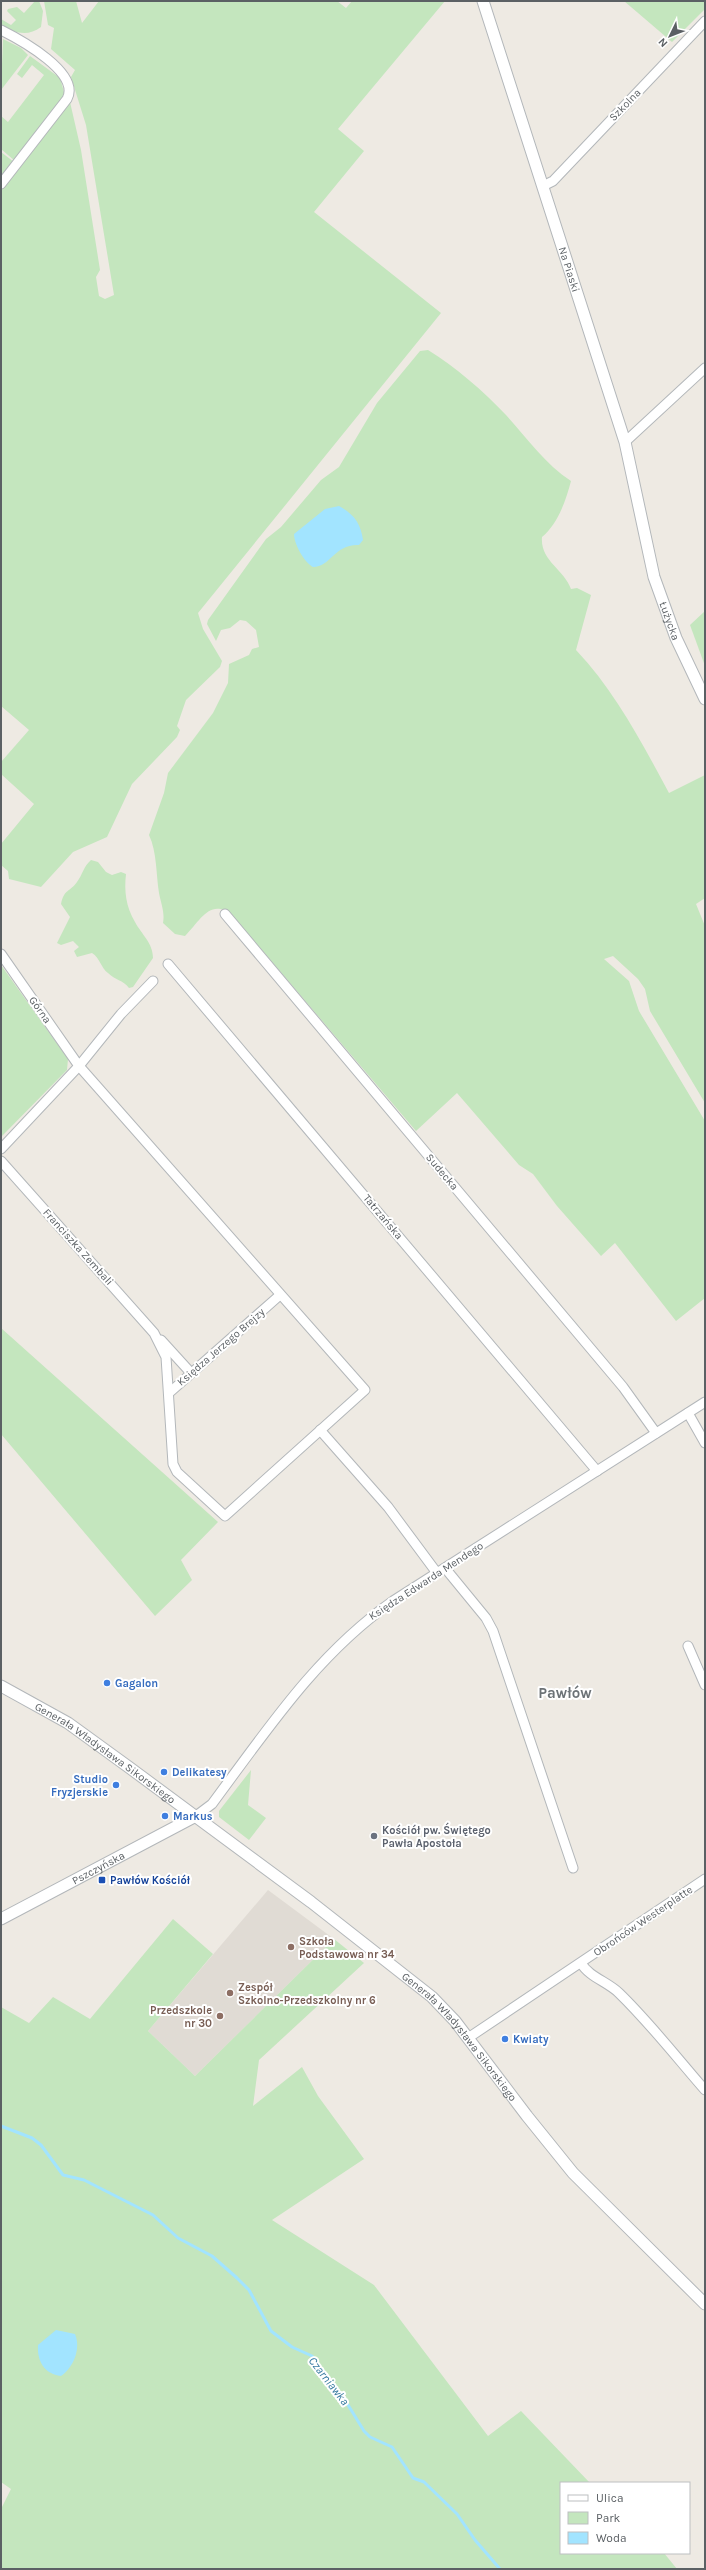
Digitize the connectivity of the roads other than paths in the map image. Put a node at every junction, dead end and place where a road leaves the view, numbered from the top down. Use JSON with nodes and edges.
{"nodes":[{"id":1,"x":483,"y":1,"type":"edge"},
{"id":2,"x":705,"y":22,"type":"edge"},
{"id":3,"x":1,"y":30,"type":"edge"},
{"id":4,"x":1,"y":184,"type":"edge"},
{"id":5,"x":543,"y":186,"type":"junction"},
{"id":6,"x":705,"y":368,"type":"edge"},
{"id":7,"x":625,"y":442,"type":"junction"},
{"id":8,"x":645,"y":540,"type":"joint"},
{"id":9,"x":705,"y":699,"type":"edge"},
{"id":10,"x":225,"y":914,"type":"dead end"},
{"id":11,"x":1,"y":954,"type":"edge"},
{"id":12,"x":168,"y":964,"type":"dead end"},
{"id":13,"x":153,"y":981,"type":"dead end"},
{"id":14,"x":79,"y":1066,"type":"junction"},
{"id":15,"x":1,"y":1149,"type":"edge"},
{"id":16,"x":1,"y":1161,"type":"edge"},
{"id":17,"x":280,"y":1296,"type":"junction"},
{"id":18,"x":154,"y":1333,"type":"junction"},
{"id":19,"x":191,"y":1373,"type":"junction"},
{"id":20,"x":169,"y":1393,"type":"junction"},
{"id":21,"x":705,"y":1402,"type":"edge"},
{"id":22,"x":688,"y":1413,"type":"junction"},
{"id":23,"x":320,"y":1430,"type":"junction"},
{"id":24,"x":656,"y":1433,"type":"junction"},
{"id":25,"x":705,"y":1443,"type":"edge"},
{"id":26,"x":596,"y":1471,"type":"junction"},
{"id":27,"x":441,"y":1570,"type":"junction"},
{"id":28,"x":688,"y":1646,"type":"dead end"},
{"id":29,"x":705,"y":1685,"type":"edge"},
{"id":30,"x":1,"y":1686,"type":"edge"},
{"id":31,"x":196,"y":1816,"type":"junction"},
{"id":32,"x":573,"y":1868,"type":"dead end"},
{"id":33,"x":705,"y":1879,"type":"edge"},
{"id":34,"x":1,"y":1919,"type":"edge"},
{"id":35,"x":581,"y":1962,"type":"junction"},
{"id":36,"x":468,"y":2038,"type":"junction"},
{"id":37,"x":705,"y":2090,"type":"edge"},
{"id":38,"x":705,"y":2304,"type":"edge"}],
"edges":[{"from":1,"to":5,"type":"street","name":"Na Piaski"},
{"from":2,"to":5,"type":"street","name":"Szkolna"},
{"from":3,"to":4,"type":"street"},
{"from":5,"to":7,"type":"street","name":"Na Piaski"},
{"from":6,"to":7,"type":"street"},
{"from":7,"to":8,"type":"street","name":"Na Piaski"},
{"from":8,"to":9,"type":"street","name":"Łużycka"},
{"from":10,"to":24,"type":"street","name":"Sudecka"},
{"from":11,"to":14,"type":"street","name":"Górna"},
{"from":12,"to":26,"type":"street","name":"Tatrzańska"},
{"from":13,"to":14,"type":"street"},
{"from":14,"to":15,"type":"street"},
{"from":14,"to":17,"type":"street","name":"Księdza Jerzego Brejzy"},
{"from":16,"to":18,"type":"street","name":"Franciszka Zembali"},
{"from":17,"to":19,"type":"street","name":"Księdza Jerzego Brejzy"},
{"from":17,"to":23,"type":"street","name":"Księdza Jerzego Brejzy"},
{"from":18,"to":19,"type":"street","name":"Franciszka Zembali"},
{"from":18,"to":20,"type":"street","name":"Franciszka Zembali"},
{"from":19,"to":20,"type":"street","name":"Księdza Jerzego Brejzy"},
{"from":20,"to":23,"type":"street","name":"Księdza Jerzego Brejzy"},
{"from":21,"to":22,"type":"street","name":"Księdza Edwarda Mendego"},
{"from":22,"to":24,"type":"street","name":"Księdza Edwarda Mendego"},
{"from":22,"to":25,"type":"street"},
{"from":23,"to":27,"type":"street"},
{"from":24,"to":26,"type":"street","name":"Księdza Edwarda Mendego"},
{"from":26,"to":27,"type":"street","name":"Księdza Edwarda Mendego"},
{"from":27,"to":31,"type":"street","name":"Księdza Edwarda Mendego"},
{"from":27,"to":32,"type":"street"},
{"from":28,"to":29,"type":"street"},
{"from":30,"to":31,"type":"street","name":"Generała Władysława Sikorskiego"},
{"from":31,"to":34,"type":"street","name":"Pszczyńska"},
{"from":31,"to":36,"type":"street","name":"Generała Władysława Sikorskiego"},
{"from":33,"to":35,"type":"street","name":"Obrońców Westerplatte"},
{"from":35,"to":36,"type":"street","name":"Obrońców Westerplatte"},
{"from":35,"to":37,"type":"street","name":"Obrońców Westerplatte"},
{"from":36,"to":38,"type":"street","name":"Generała Władysława Sikorskiego"}]}
